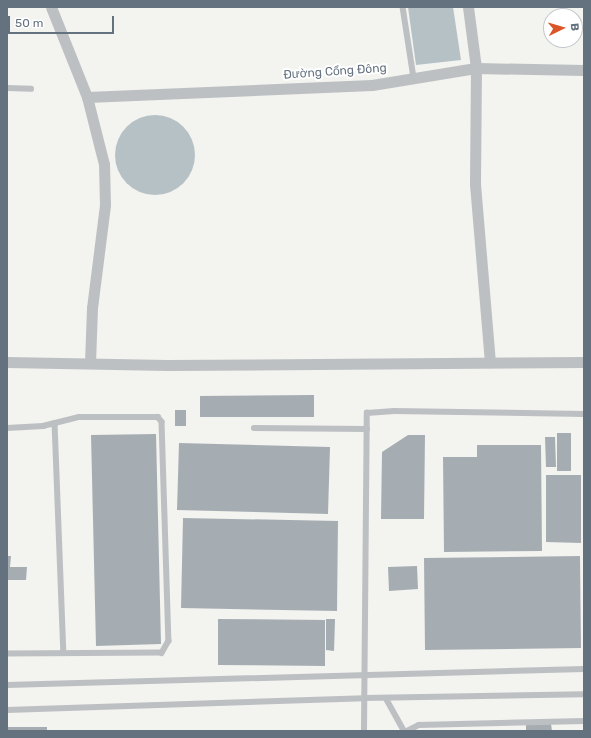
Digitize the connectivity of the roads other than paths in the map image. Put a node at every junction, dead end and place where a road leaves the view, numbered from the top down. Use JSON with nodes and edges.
{"nodes":[{"id":1,"x":51,"y":7,"type":"edge"},
{"id":2,"x":404,"y":7,"type":"edge"},
{"id":3,"x":468,"y":7,"type":"edge"},
{"id":4,"x":476,"y":68,"type":"junction"},
{"id":5,"x":584,"y":70,"type":"edge"},
{"id":6,"x":414,"y":78,"type":"junction"},
{"id":7,"x":7,"y":88,"type":"edge"},
{"id":8,"x":30,"y":89,"type":"dead end"},
{"id":9,"x":87,"y":97,"type":"junction"},
{"id":10,"x":7,"y":362,"type":"edge"},
{"id":11,"x":490,"y":362,"type":"junction"},
{"id":12,"x":584,"y":362,"type":"edge"},
{"id":13,"x":90,"y":363,"type":"junction"},
{"id":14,"x":584,"y":414,"type":"edge"},
{"id":15,"x":55,"y":423,"type":"junction"},
{"id":16,"x":7,"y":428,"type":"edge"},
{"id":17,"x":254,"y":428,"type":"dead end"},
{"id":18,"x":367,"y":429,"type":"junction"},
{"id":19,"x":64,"y":653,"type":"junction"},
{"id":20,"x":7,"y":654,"type":"edge"},
{"id":21,"x":584,"y":669,"type":"edge"},
{"id":22,"x":364,"y":674,"type":"junction"},
{"id":23,"x":7,"y":685,"type":"edge"},
{"id":24,"x":584,"y":694,"type":"edge"},
{"id":25,"x":364,"y":698,"type":"junction"},
{"id":26,"x":386,"y":698,"type":"junction"},
{"id":27,"x":7,"y":710,"type":"edge"},
{"id":28,"x":584,"y":721,"type":"edge"},
{"id":29,"x":364,"y":731,"type":"edge"},
{"id":30,"x":404,"y":731,"type":"edge"},
{"id":31,"x":407,"y":731,"type":"edge"}],
"edges":[{"from":1,"to":9,"type":"street"},
{"from":2,"to":6,"type":"lane"},
{"from":3,"to":4,"type":"street"},
{"from":4,"to":5,"type":"street","name":"Đường Cổng Đông"},
{"from":4,"to":6,"type":"street","name":"Đường Cổng Đông"},
{"from":4,"to":11,"type":"street"},
{"from":6,"to":9,"type":"street","name":"Đường Cổng Đông"},
{"from":7,"to":8,"type":"lane"},
{"from":9,"to":13,"type":"street"},
{"from":10,"to":13,"type":"street"},
{"from":11,"to":12,"type":"street"},
{"from":11,"to":13,"type":"street"},
{"from":14,"to":18,"type":"lane"},
{"from":15,"to":16,"type":"lane"},
{"from":15,"to":19,"type":"lane"},
{"from":15,"to":19,"type":"lane"},
{"from":17,"to":18,"type":"lane"},
{"from":18,"to":22,"type":"lane"},
{"from":19,"to":20,"type":"lane"},
{"from":21,"to":22,"type":"lane"},
{"from":22,"to":23,"type":"lane"},
{"from":22,"to":25,"type":"lane"},
{"from":24,"to":26,"type":"lane"},
{"from":25,"to":26,"type":"lane"},
{"from":25,"to":27,"type":"lane"},
{"from":25,"to":29,"type":"lane"},
{"from":26,"to":30,"type":"lane"},
{"from":28,"to":31,"type":"lane"}]}
